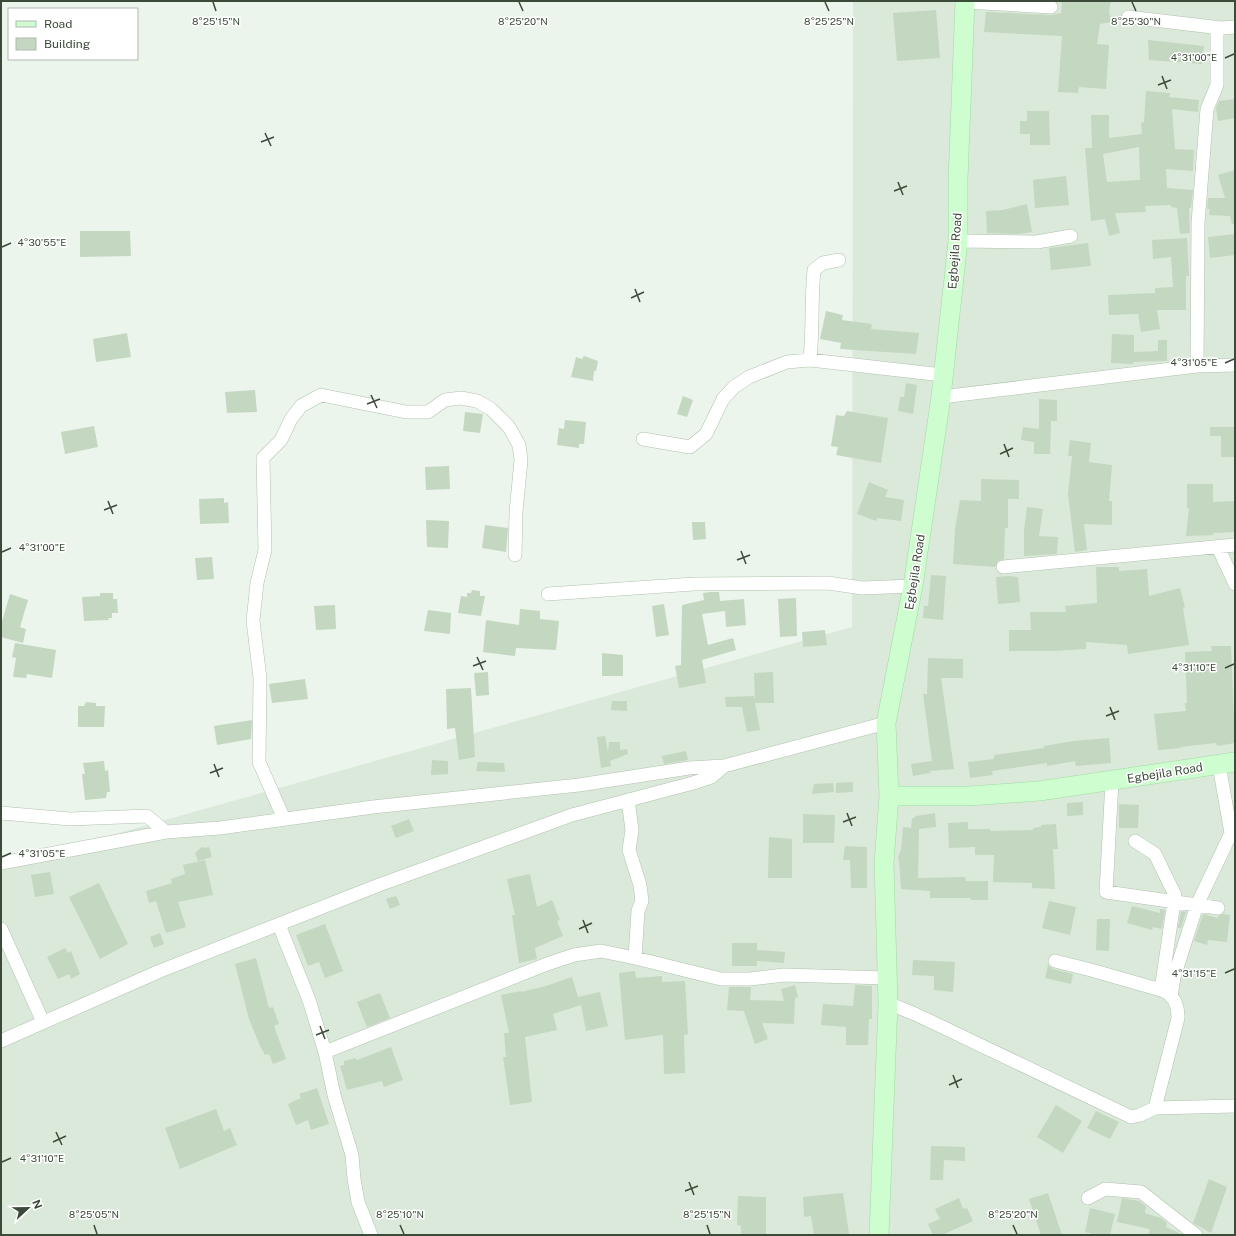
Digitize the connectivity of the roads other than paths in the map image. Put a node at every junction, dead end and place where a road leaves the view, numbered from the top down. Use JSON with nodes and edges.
{"nodes":[{"id":1,"x":965,"y":2,"type":"edge"},
{"id":2,"x":1051,"y":7,"type":"dead end"},
{"id":3,"x":1128,"y":17,"type":"dead end"},
{"id":4,"x":1235,"y":27,"type":"edge"},
{"id":5,"x":1218,"y":28,"type":"junction"},
{"id":6,"x":1071,"y":236,"type":"dead end"},
{"id":7,"x":958,"y":241,"type":"junction"},
{"id":8,"x":839,"y":260,"type":"dead end"},
{"id":9,"x":810,"y":360,"type":"junction"},
{"id":10,"x":1235,"y":365,"type":"edge"},
{"id":11,"x":1197,"y":366,"type":"junction"},
{"id":12,"x":943,"y":375,"type":"junction"},
{"id":13,"x":940,"y":397,"type":"junction"},
{"id":14,"x":643,"y":438,"type":"dead end"},
{"id":15,"x":1235,"y":545,"type":"edge"},
{"id":16,"x":1218,"y":547,"type":"junction"},
{"id":17,"x":515,"y":555,"type":"dead end"},
{"id":18,"x":1003,"y":567,"type":"dead end"},
{"id":19,"x":1235,"y":584,"type":"edge"},
{"id":20,"x":914,"y":586,"type":"junction"},
{"id":21,"x":548,"y":594,"type":"dead end"},
{"id":22,"x":886,"y":723,"type":"junction"},
{"id":23,"x":1227,"y":763,"type":"edge"},
{"id":24,"x":724,"y":766,"type":"junction"},
{"id":25,"x":1112,"y":781,"type":"junction"},
{"id":26,"x":889,"y":796,"type":"junction"},
{"id":27,"x":628,"y":800,"type":"junction"},
{"id":28,"x":1,"y":813,"type":"edge"},
{"id":29,"x":284,"y":819,"type":"junction"},
{"id":30,"x":166,"y":832,"type":"junction"},
{"id":31,"x":1135,"y":841,"type":"dead end"},
{"id":32,"x":1,"y":863,"type":"edge"},
{"id":33,"x":1174,"y":902,"type":"junction"},
{"id":34,"x":1197,"y":905,"type":"junction"},
{"id":35,"x":1218,"y":908,"type":"dead end"},
{"id":36,"x":279,"y":925,"type":"junction"},
{"id":37,"x":1,"y":929,"type":"edge"},
{"id":38,"x":635,"y":958,"type":"junction"},
{"id":39,"x":1055,"y":961,"type":"dead end"},
{"id":40,"x":887,"y":978,"type":"junction"},
{"id":41,"x":1166,"y":993,"type":"junction"},
{"id":42,"x":888,"y":1003,"type":"junction"},
{"id":43,"x":43,"y":1022,"type":"junction"},
{"id":44,"x":1,"y":1041,"type":"edge"},
{"id":45,"x":326,"y":1052,"type":"junction"},
{"id":46,"x":1235,"y":1106,"type":"edge"},
{"id":47,"x":1155,"y":1108,"type":"junction"},
{"id":48,"x":1088,"y":1198,"type":"dead end"},
{"id":49,"x":371,"y":1235,"type":"edge"},
{"id":50,"x":879,"y":1235,"type":"edge"},
{"id":51,"x":1196,"y":1235,"type":"edge"}],
"edges":[{"from":1,"to":2,"type":"street"},
{"from":1,"to":7,"type":"street","name":"Egbejila Road"},
{"from":3,"to":5,"type":"street"},
{"from":4,"to":5,"type":"street"},
{"from":5,"to":11,"type":"street"},
{"from":6,"to":7,"type":"street"},
{"from":7,"to":12,"type":"street","name":"Egbejila Road"},
{"from":8,"to":9,"type":"street"},
{"from":9,"to":12,"type":"street"},
{"from":9,"to":14,"type":"street"},
{"from":10,"to":11,"type":"street"},
{"from":11,"to":13,"type":"street"},
{"from":12,"to":13,"type":"street","name":"Egbejila Road"},
{"from":13,"to":20,"type":"street","name":"Egbejila Road"},
{"from":15,"to":16,"type":"street"},
{"from":16,"to":18,"type":"street"},
{"from":16,"to":19,"type":"street"},
{"from":17,"to":29,"type":"street"},
{"from":20,"to":21,"type":"street"},
{"from":20,"to":22,"type":"street","name":"Egbejila Road"},
{"from":22,"to":24,"type":"street"},
{"from":22,"to":26,"type":"street","name":"Egbejila Road"},
{"from":23,"to":25,"type":"street","name":"Egbejila Road"},
{"from":23,"to":34,"type":"street"},
{"from":24,"to":27,"type":"street"},
{"from":24,"to":29,"type":"street"},
{"from":25,"to":26,"type":"street","name":"Egbejila Road"},
{"from":25,"to":33,"type":"street"},
{"from":26,"to":40,"type":"street"},
{"from":27,"to":36,"type":"street"},
{"from":27,"to":38,"type":"street"},
{"from":28,"to":30,"type":"street"},
{"from":29,"to":30,"type":"street"},
{"from":30,"to":32,"type":"street"},
{"from":31,"to":33,"type":"street"},
{"from":33,"to":34,"type":"street"},
{"from":33,"to":41,"type":"street"},
{"from":34,"to":35,"type":"street"},
{"from":34,"to":41,"type":"street"},
{"from":36,"to":43,"type":"street"},
{"from":36,"to":45,"type":"street"},
{"from":37,"to":43,"type":"street"},
{"from":38,"to":40,"type":"street"},
{"from":38,"to":45,"type":"street"},
{"from":39,"to":41,"type":"street"},
{"from":40,"to":42,"type":"street"},
{"from":41,"to":47,"type":"street"},
{"from":42,"to":47,"type":"street"},
{"from":42,"to":50,"type":"street"},
{"from":43,"to":44,"type":"street"},
{"from":45,"to":49,"type":"street"},
{"from":46,"to":47,"type":"street"},
{"from":48,"to":51,"type":"street"}]}
